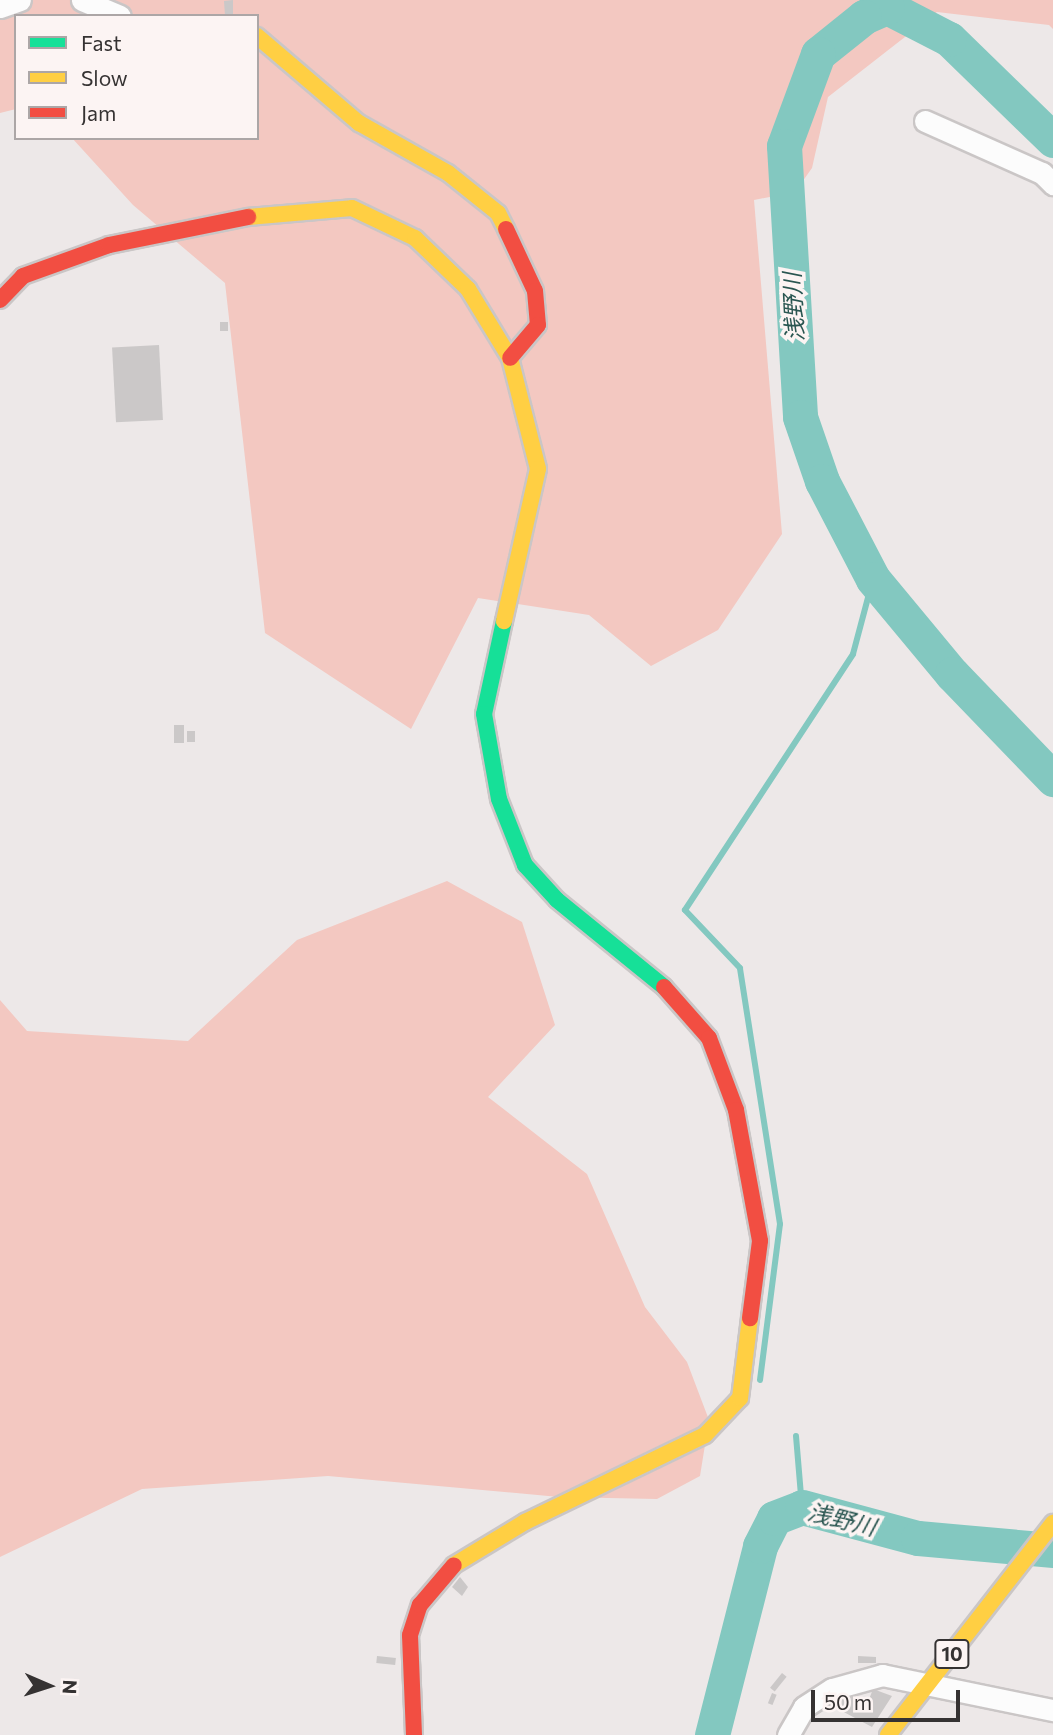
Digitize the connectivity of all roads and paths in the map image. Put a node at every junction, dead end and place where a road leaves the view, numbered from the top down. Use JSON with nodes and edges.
{"nodes":[{"id":1,"x":20,"y":0,"type":"edge"},
{"id":2,"x":82,"y":0,"type":"edge"},
{"id":3,"x":0,"y":7,"type":"edge"},
{"id":4,"x":115,"y":14,"type":"edge"},
{"id":5,"x":259,"y":38,"type":"edge"},
{"id":6,"x":925,"y":121,"type":"dead end"},
{"id":7,"x":1053,"y":184,"type":"edge"},
{"id":8,"x":0,"y":300,"type":"edge"},
{"id":9,"x":510,"y":358,"type":"junction"},
{"id":10,"x":1053,"y":1523,"type":"edge"},
{"id":11,"x":929,"y":1684,"type":"junction"},
{"id":12,"x":1053,"y":1710,"type":"edge"},
{"id":13,"x":414,"y":1735,"type":"edge"},
{"id":14,"x":788,"y":1735,"type":"edge"},
{"id":15,"x":888,"y":1735,"type":"edge"}],
"edges":[{"from":1,"to":3,"type":"street"},
{"from":2,"to":4,"type":"street"},
{"from":5,"to":9,"type":"street"},
{"from":6,"to":7,"type":"street"},
{"from":8,"to":9,"type":"street"},
{"from":9,"to":13,"type":"street"},
{"from":10,"to":11,"type":"street","number":"10"},
{"from":11,"to":12,"type":"street"},
{"from":11,"to":14,"type":"street"},
{"from":11,"to":15,"type":"street","number":"10"}]}
